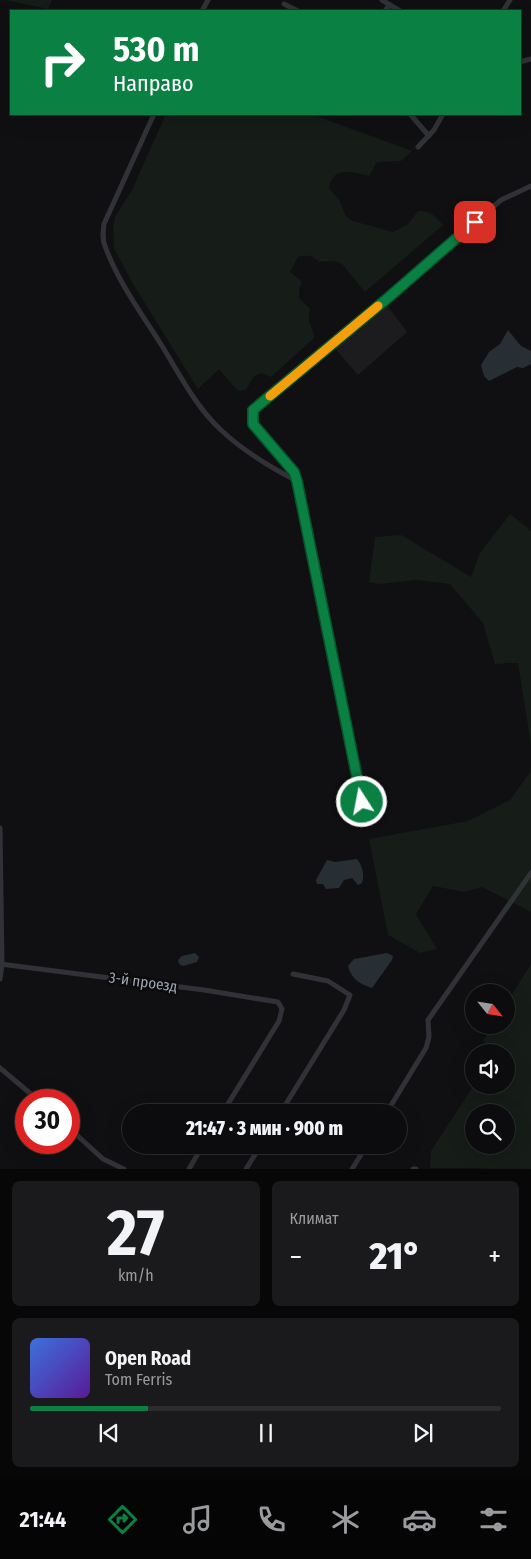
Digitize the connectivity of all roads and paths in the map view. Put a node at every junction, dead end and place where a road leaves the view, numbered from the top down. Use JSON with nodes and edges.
{"nodes":[{"id":1,"x":382,"y":0,"type":"edge"},
{"id":2,"x":284,"y":4,"type":"dead end"},
{"id":3,"x":388,"y":5,"type":"junction"},
{"id":4,"x":296,"y":10,"type":"edge"},
{"id":5,"x":386,"y":10,"type":"edge"},
{"id":6,"x":398,"y":10,"type":"edge"},
{"id":7,"x":154,"y":115,"type":"edge"},
{"id":8,"x":411,"y":115,"type":"edge"},
{"id":9,"x":443,"y":115,"type":"edge"},
{"id":10,"x":429,"y":136,"type":"junction"},
{"id":11,"x":418,"y":147,"type":"dead end"},
{"id":12,"x":531,"y":186,"type":"edge"},
{"id":13,"x":297,"y":481,"type":"junction"},
{"id":14,"x":362,"y":802,"type":"dead end"},
{"id":15,"x":0,"y":828,"type":"edge"},
{"id":16,"x":531,"y":873,"type":"edge"},
{"id":17,"x":1,"y":964,"type":"edge"},
{"id":18,"x":293,"y":974,"type":"dead end"},
{"id":19,"x":0,"y":979,"type":"edge"},
{"id":20,"x":0,"y":1068,"type":"edge"},
{"id":21,"x":25,"y":1089,"type":"edge"},
{"id":22,"x":228,"y":1104,"type":"edge"},
{"id":23,"x":286,"y":1104,"type":"edge"},
{"id":24,"x":391,"y":1104,"type":"edge"},
{"id":25,"x":80,"y":1138,"type":"edge"},
{"id":26,"x":198,"y":1154,"type":"edge"},
{"id":27,"x":255,"y":1154,"type":"edge"},
{"id":28,"x":361,"y":1154,"type":"edge"},
{"id":29,"x":124,"y":1169,"type":"edge"},
{"id":30,"x":189,"y":1169,"type":"edge"},
{"id":31,"x":246,"y":1169,"type":"edge"},
{"id":32,"x":352,"y":1169,"type":"edge"}],
"edges":[{"from":1,"to":3,"type":"street"},
{"from":2,"to":4,"type":"street"},
{"from":3,"to":5,"type":"street"},
{"from":3,"to":6,"type":"street"},
{"from":7,"to":13,"type":"street"},
{"from":8,"to":10,"type":"street"},
{"from":9,"to":10,"type":"street"},
{"from":10,"to":11,"type":"street"},
{"from":12,"to":13,"type":"street"},
{"from":13,"to":14,"type":"street"},
{"from":15,"to":17,"type":"street"},
{"from":16,"to":24,"type":"street"},
{"from":17,"to":19,"type":"street"},
{"from":17,"to":22,"type":"street","name":"3-й проезд"},
{"from":18,"to":23,"type":"street"},
{"from":20,"to":21,"type":"street"},
{"from":25,"to":29,"type":"street"},
{"from":26,"to":30,"type":"street"},
{"from":27,"to":31,"type":"street"},
{"from":28,"to":32,"type":"street"}]}
